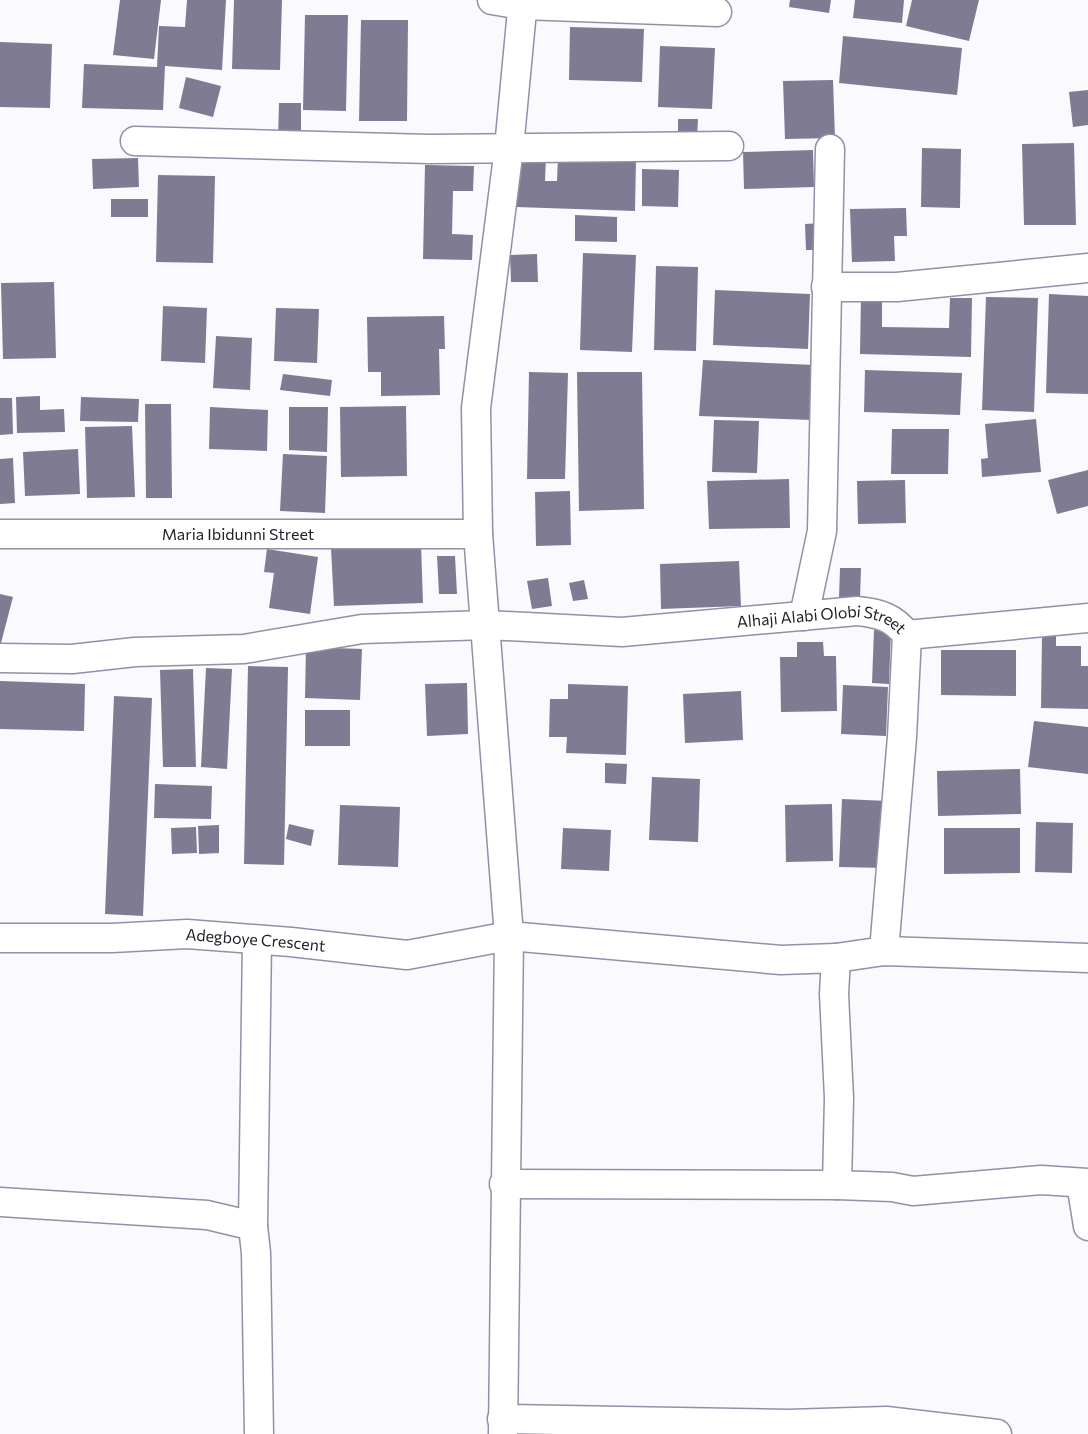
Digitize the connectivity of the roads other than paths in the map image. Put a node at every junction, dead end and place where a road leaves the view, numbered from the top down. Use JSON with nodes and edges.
{"nodes":[{"id":1,"x":492,"y":0,"type":"edge"},
{"id":2,"x":523,"y":2,"type":"edge"},
{"id":3,"x":717,"y":12,"type":"dead end"},
{"id":4,"x":135,"y":141,"type":"dead end"},
{"id":5,"x":729,"y":146,"type":"dead end"},
{"id":6,"x":509,"y":148,"type":"junction"},
{"id":7,"x":830,"y":149,"type":"dead end"},
{"id":8,"x":1088,"y":268,"type":"edge"},
{"id":9,"x":826,"y":287,"type":"junction"},
{"id":10,"x":0,"y":534,"type":"edge"},
{"id":11,"x":478,"y":534,"type":"junction"},
{"id":12,"x":804,"y":616,"type":"junction"},
{"id":13,"x":1088,"y":618,"type":"edge"},
{"id":14,"x":487,"y":625,"type":"junction"},
{"id":15,"x":907,"y":635,"type":"junction"},
{"id":16,"x":0,"y":658,"type":"edge"},
{"id":17,"x":509,"y":936,"type":"junction"},
{"id":18,"x":0,"y":938,"type":"edge"},
{"id":19,"x":257,"y":940,"type":"junction"},
{"id":20,"x":884,"y":951,"type":"junction"},
{"id":21,"x":836,"y":958,"type":"junction"},
{"id":22,"x":1088,"y":958,"type":"edge"},
{"id":23,"x":1084,"y":1183,"type":"edge"},
{"id":24,"x":504,"y":1184,"type":"junction"},
{"id":25,"x":837,"y":1185,"type":"junction"},
{"id":26,"x":0,"y":1202,"type":"edge"},
{"id":27,"x":253,"y":1226,"type":"junction"},
{"id":28,"x":1088,"y":1226,"type":"edge"},
{"id":29,"x":502,"y":1426,"type":"edge"},
{"id":30,"x":788,"y":1429,"type":"edge"},
{"id":31,"x":259,"y":1434,"type":"edge"},
{"id":32,"x":998,"y":1434,"type":"edge"}],
"edges":[{"from":1,"to":2,"type":"street"},
{"from":2,"to":3,"type":"street"},
{"from":2,"to":6,"type":"street"},
{"from":4,"to":6,"type":"street"},
{"from":5,"to":6,"type":"street"},
{"from":6,"to":11,"type":"street"},
{"from":7,"to":9,"type":"street"},
{"from":8,"to":9,"type":"street"},
{"from":9,"to":12,"type":"street"},
{"from":10,"to":11,"type":"street","name":"Maria Ibidunni Street"},
{"from":11,"to":14,"type":"street"},
{"from":12,"to":14,"type":"street","name":"Alhaji Alabi Olobi Street"},
{"from":12,"to":15,"type":"street","name":"Alhaji Alabi Olobi Street"},
{"from":13,"to":15,"type":"street"},
{"from":14,"to":16,"type":"street","name":"Alhaji Alabi Olobi Street"},
{"from":14,"to":17,"type":"street"},
{"from":15,"to":20,"type":"street","name":"Alhaji Alabi Olobi Street"},
{"from":17,"to":19,"type":"street","name":"Adegboye Crescent"},
{"from":17,"to":21,"type":"street","name":"Adegboye Crescent"},
{"from":17,"to":24,"type":"street"},
{"from":18,"to":19,"type":"street","name":"Adegboye Crescent"},
{"from":19,"to":27,"type":"street"},
{"from":20,"to":21,"type":"street","name":"Adegboye Crescent"},
{"from":20,"to":22,"type":"street","name":"Adegboye Crescent"},
{"from":21,"to":25,"type":"street"},
{"from":23,"to":25,"type":"street"},
{"from":23,"to":28,"type":"street"},
{"from":24,"to":25,"type":"street"},
{"from":24,"to":29,"type":"street"},
{"from":26,"to":27,"type":"street"},
{"from":27,"to":31,"type":"street"},
{"from":29,"to":30,"type":"street"},
{"from":30,"to":32,"type":"street"}]}
